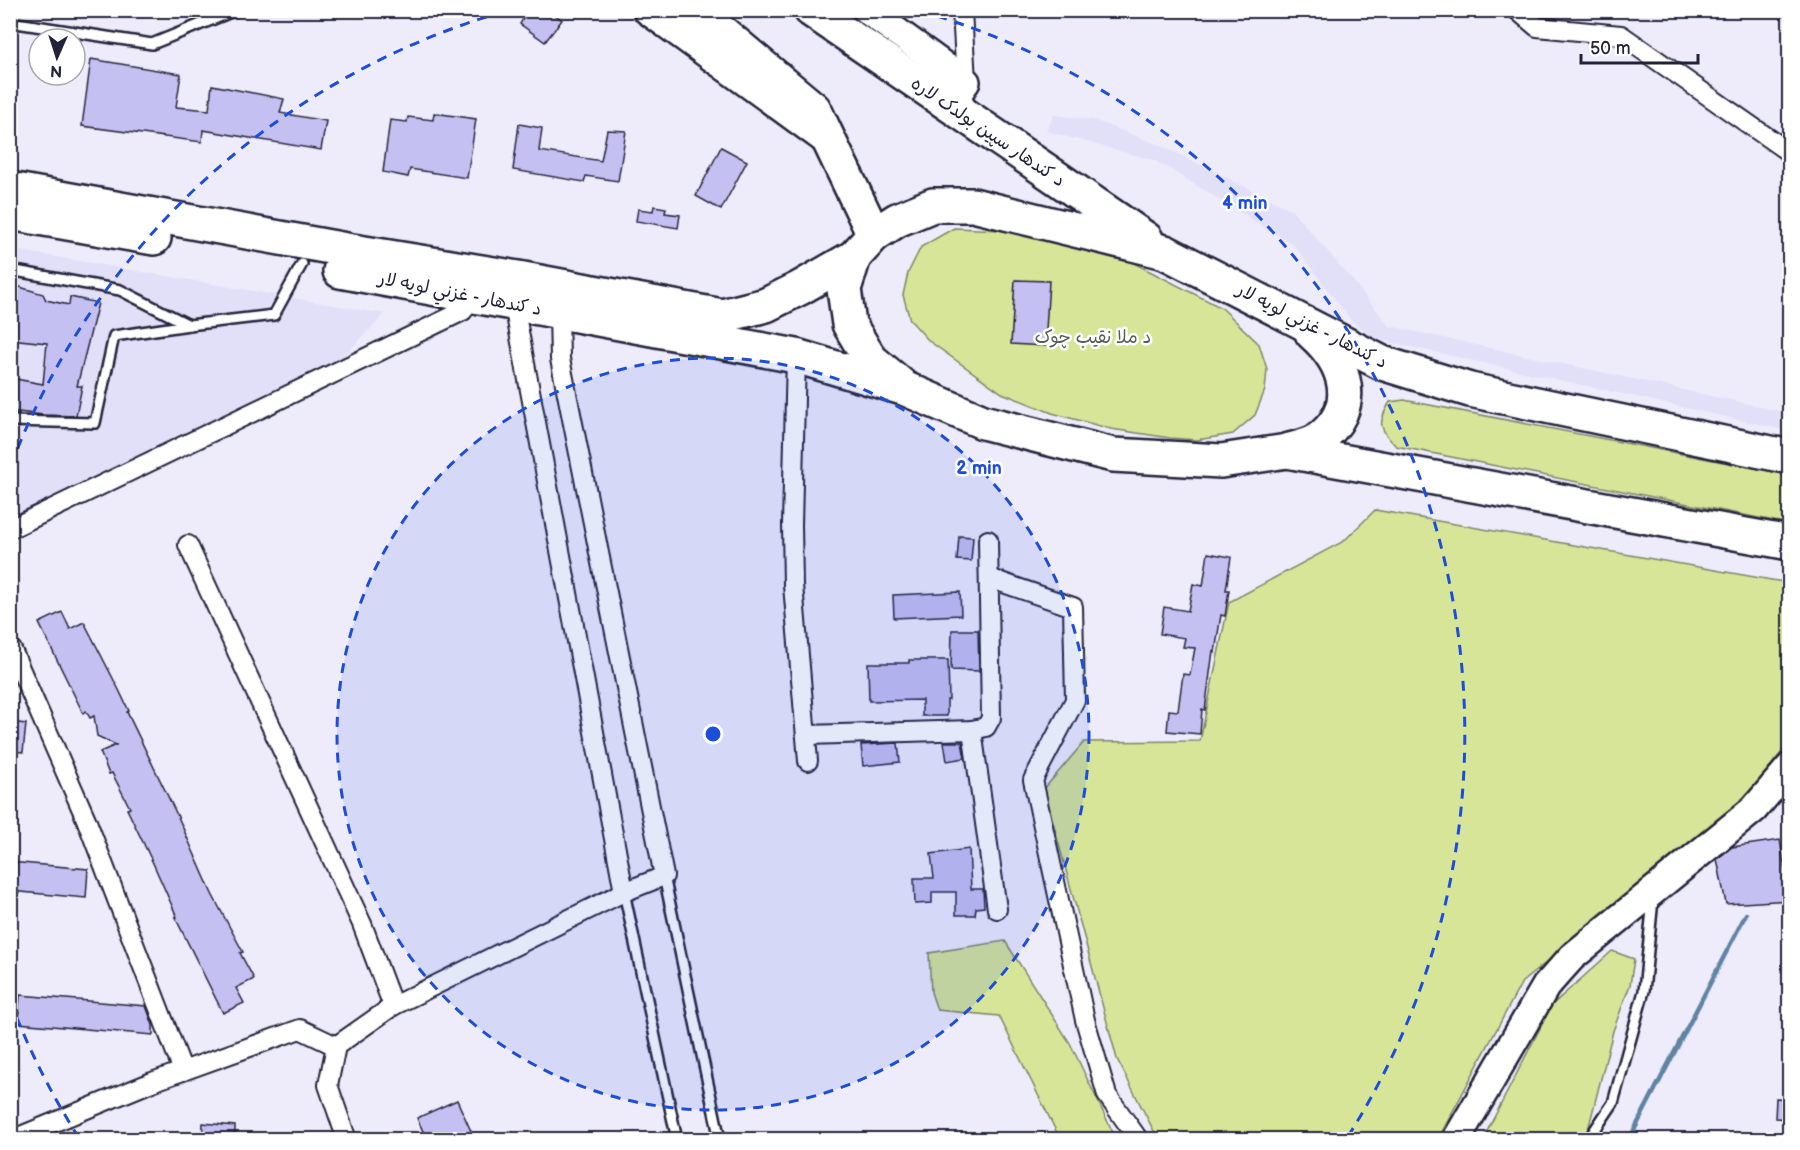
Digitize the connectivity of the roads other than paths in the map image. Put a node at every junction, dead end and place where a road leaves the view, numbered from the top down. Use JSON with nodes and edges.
{"nodes":[{"id":1,"x":236,"y":10,"type":"edge"},
{"id":2,"x":647,"y":10,"type":"edge"},
{"id":3,"x":695,"y":10,"type":"edge"},
{"id":4,"x":811,"y":10,"type":"edge"},
{"id":5,"x":867,"y":10,"type":"edge"},
{"id":6,"x":962,"y":10,"type":"edge"},
{"id":7,"x":1517,"y":10,"type":"edge"},
{"id":8,"x":10,"y":22,"type":"edge"},
{"id":9,"x":966,"y":82,"type":"junction"},
{"id":10,"x":968,"y":119,"type":"junction"},
{"id":11,"x":831,"y":144,"type":"junction"},
{"id":12,"x":1790,"y":153,"type":"edge"},
{"id":13,"x":10,"y":189,"type":"edge"},
{"id":14,"x":10,"y":213,"type":"edge"},
{"id":15,"x":864,"y":246,"type":"junction"},
{"id":16,"x":1165,"y":252,"type":"junction"},
{"id":17,"x":302,"y":264,"type":"junction"},
{"id":18,"x":10,"y":270,"type":"edge"},
{"id":19,"x":516,"y":291,"type":"junction"},
{"id":20,"x":470,"y":297,"type":"junction"},
{"id":21,"x":559,"y":312,"type":"junction"},
{"id":22,"x":1299,"y":321,"type":"junction"},
{"id":23,"x":189,"y":325,"type":"junction"},
{"id":24,"x":796,"y":356,"type":"junction"},
{"id":25,"x":906,"y":390,"type":"junction"},
{"id":26,"x":10,"y":421,"type":"edge"},
{"id":27,"x":1287,"y":451,"type":"junction"},
{"id":28,"x":1790,"y":457,"type":"edge"},
{"id":29,"x":10,"y":529,"type":"edge"},
{"id":30,"x":988,"y":540,"type":"dead end"},
{"id":31,"x":1790,"y":543,"type":"edge"},
{"id":32,"x":188,"y":545,"type":"dead end"},
{"id":33,"x":989,"y":578,"type":"junction"},
{"id":34,"x":10,"y":650,"type":"edge"},
{"id":35,"x":972,"y":730,"type":"junction"},
{"id":36,"x":807,"y":735,"type":"junction"},
{"id":37,"x":808,"y":761,"type":"dead end"},
{"id":38,"x":1790,"y":767,"type":"edge"},
{"id":39,"x":664,"y":876,"type":"junction"},
{"id":40,"x":1653,"y":891,"type":"junction"},
{"id":41,"x":624,"y":892,"type":"junction"},
{"id":42,"x":997,"y":909,"type":"dead end"},
{"id":43,"x":393,"y":1006,"type":"junction"},
{"id":44,"x":336,"y":1046,"type":"junction"},
{"id":45,"x":183,"y":1071,"type":"junction"},
{"id":46,"x":11,"y":1139,"type":"edge"},
{"id":47,"x":347,"y":1140,"type":"edge"},
{"id":48,"x":677,"y":1140,"type":"edge"},
{"id":49,"x":720,"y":1140,"type":"edge"},
{"id":50,"x":1139,"y":1140,"type":"edge"},
{"id":51,"x":1456,"y":1140,"type":"edge"},
{"id":52,"x":1588,"y":1140,"type":"edge"}],
"edges":[{"from":1,"to":8,"type":"lane"},
{"from":2,"to":11,"type":"street"},
{"from":3,"to":11,"type":"highway"},
{"from":4,"to":10,"type":"highway","name":"د کندهار سپین بولدک لاره"},
{"from":5,"to":9,"type":"street"},
{"from":6,"to":9,"type":"street"},
{"from":7,"to":12,"type":"street"},
{"from":9,"to":10,"type":"street"},
{"from":10,"to":16,"type":"highway","name":"د کندهار سپین بولدک لاره"},
{"from":11,"to":15,"type":"highway"},
{"from":13,"to":19,"type":"highway","name":"د کندهار - غزني لويه لار"},
{"from":14,"to":17,"type":"highway","name":"د کندهار - غزني لويه لار"},
{"from":15,"to":16,"type":"highway","name":"د کندهار - غزني لويه لار"},
{"from":15,"to":19,"type":"highway","name":"د کندهار - غزني لويه لار"},
{"from":15,"to":25,"type":"highway","name":"د کندهار - غزني لويه لار"},
{"from":16,"to":22,"type":"highway","name":"د کندهار - غزني لويه لار"},
{"from":17,"to":20,"type":"highway","name":"د کندهار - غزني لويه لار"},
{"from":17,"to":23,"type":"lane"},
{"from":18,"to":23,"type":"lane"},
{"from":19,"to":20,"type":"highway","name":"د کندهار - غزني لويه لار"},
{"from":19,"to":21,"type":"highway","name":"د کندهار - غزني لويه لار"},
{"from":19,"to":41,"type":"street"},
{"from":20,"to":29,"type":"street"},
{"from":21,"to":24,"type":"highway","name":"د کندهار - غزني لويه لار"},
{"from":21,"to":39,"type":"street"},
{"from":22,"to":27,"type":"highway"},
{"from":22,"to":28,"type":"highway","name":"د کندهار - غزني لويه لار"},
{"from":23,"to":26,"type":"lane"},
{"from":24,"to":25,"type":"highway","name":"د کندهار - غزني لويه لار"},
{"from":24,"to":36,"type":"street"},
{"from":25,"to":27,"type":"highway","name":"د کندهار - غزني لويه لار"},
{"from":27,"to":31,"type":"highway","name":"د کندهار - غزني لويه لار"},
{"from":30,"to":33,"type":"street"},
{"from":32,"to":43,"type":"street"},
{"from":33,"to":35,"type":"street"},
{"from":33,"to":50,"type":"street"},
{"from":34,"to":45,"type":"street"},
{"from":35,"to":36,"type":"street"},
{"from":35,"to":42,"type":"street"},
{"from":36,"to":37,"type":"street"},
{"from":38,"to":40,"type":"street"},
{"from":39,"to":41,"type":"street"},
{"from":39,"to":49,"type":"lane"},
{"from":40,"to":51,"type":"street"},
{"from":40,"to":52,"type":"lane"},
{"from":41,"to":43,"type":"street"},
{"from":41,"to":48,"type":"lane"},
{"from":43,"to":44,"type":"street"},
{"from":44,"to":45,"type":"street"},
{"from":44,"to":47,"type":"street"},
{"from":45,"to":46,"type":"street"}]}
